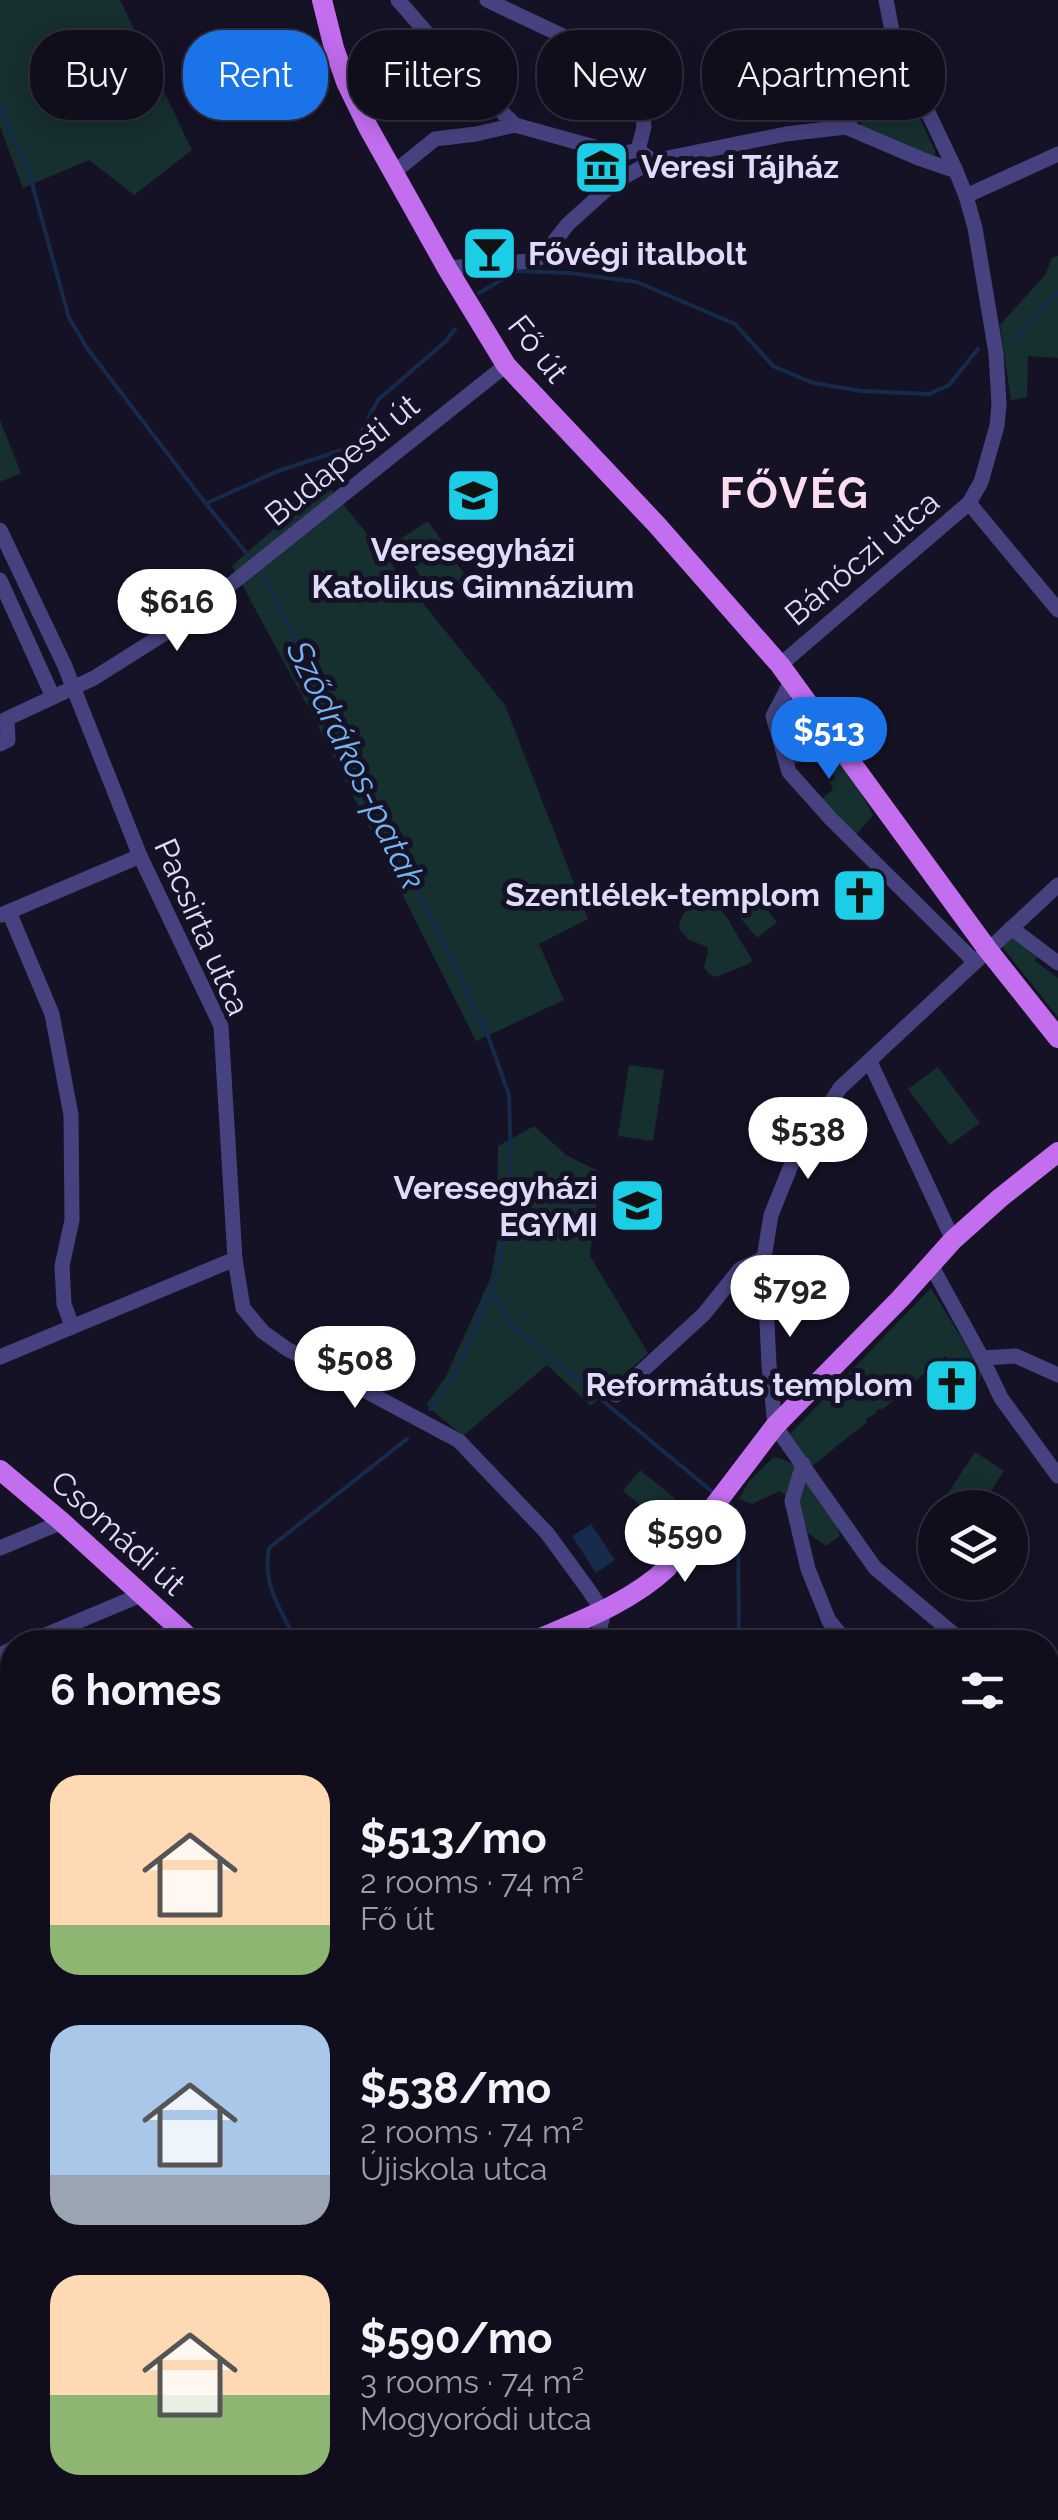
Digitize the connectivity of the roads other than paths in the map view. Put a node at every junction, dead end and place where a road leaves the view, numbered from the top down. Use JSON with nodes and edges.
{"nodes":[{"id":1,"x":322,"y":0,"type":"edge"},
{"id":2,"x":398,"y":0,"type":"edge"},
{"id":3,"x":487,"y":0,"type":"edge"},
{"id":4,"x":886,"y":0,"type":"edge"},
{"id":5,"x":892,"y":30,"type":"edge"},
{"id":6,"x":850,"y":120,"type":"edge"},
{"id":7,"x":932,"y":120,"type":"edge"},
{"id":8,"x":515,"y":125,"type":"junction"},
{"id":9,"x":846,"y":128,"type":"junction"},
{"id":10,"x":638,"y":150,"type":"junction"},
{"id":11,"x":620,"y":154,"type":"junction"},
{"id":12,"x":1058,"y":154,"type":"edge"},
{"id":13,"x":652,"y":162,"type":"junction"},
{"id":14,"x":956,"y":171,"type":"junction"},
{"id":15,"x":393,"y":172,"type":"junction"},
{"id":16,"x":624,"y":177,"type":"junction"},
{"id":17,"x":966,"y":196,"type":"junction"},
{"id":18,"x":447,"y":268,"type":"junction"},
{"id":19,"x":506,"y":365,"type":"junction"},
{"id":20,"x":969,"y":503,"type":"junction"},
{"id":21,"x":0,"y":530,"type":"edge"},
{"id":22,"x":0,"y":580,"type":"edge"},
{"id":23,"x":1058,"y":610,"type":"edge"},
{"id":24,"x":786,"y":672,"type":"junction"},
{"id":25,"x":73,"y":688,"type":"junction"},
{"id":26,"x":53,"y":697,"type":"junction"},
{"id":27,"x":3,"y":720,"type":"edge"},
{"id":28,"x":0,"y":744,"type":"edge"},
{"id":29,"x":140,"y":856,"type":"junction"},
{"id":30,"x":1058,"y":885,"type":"edge"},
{"id":31,"x":5,"y":914,"type":"edge"},
{"id":32,"x":1011,"y":928,"type":"junction"},
{"id":33,"x":982,"y":956,"type":"junction"},
{"id":34,"x":1058,"y":963,"type":"edge"},
{"id":35,"x":1058,"y":1038,"type":"edge"},
{"id":36,"x":870,"y":1062,"type":"junction"},
{"id":37,"x":1058,"y":1152,"type":"edge"},
{"id":38,"x":954,"y":1240,"type":"junction"},
{"id":39,"x":235,"y":1258,"type":"junction"},
{"id":40,"x":764,"y":1258,"type":"junction"},
{"id":41,"x":931,"y":1266,"type":"junction"},
{"id":42,"x":72,"y":1326,"type":"junction"},
{"id":43,"x":0,"y":1357,"type":"edge"},
{"id":44,"x":982,"y":1358,"type":"junction"},
{"id":45,"x":1058,"y":1375,"type":"edge"},
{"id":46,"x":616,"y":1395,"type":"dead end"},
{"id":47,"x":775,"y":1426,"type":"junction"},
{"id":48,"x":803,"y":1464,"type":"junction"},
{"id":49,"x":0,"y":1470,"type":"edge"},
{"id":50,"x":1058,"y":1476,"type":"edge"},
{"id":51,"x":62,"y":1522,"type":"junction"},
{"id":52,"x":0,"y":1548,"type":"edge"},
{"id":53,"x":143,"y":1594,"type":"junction"},
{"id":54,"x":602,"y":1613,"type":"junction"},
{"id":55,"x":58,"y":1630,"type":"edge"},
{"id":56,"x":181,"y":1630,"type":"edge"},
{"id":57,"x":560,"y":1630,"type":"edge"},
{"id":58,"x":601,"y":1630,"type":"edge"},
{"id":59,"x":837,"y":1630,"type":"edge"},
{"id":60,"x":950,"y":1630,"type":"edge"}],
"edges":[{"from":1,"to":15,"type":"main road","name":"Fő út"},
{"from":2,"to":8,"type":"street"},
{"from":3,"to":10,"type":"street"},
{"from":4,"to":5,"type":"street","name":"Bánóczi utca"},
{"from":6,"to":9,"type":"street"},
{"from":7,"to":14,"type":"street","name":"Bánóczi utca"},
{"from":8,"to":11,"type":"street"},
{"from":8,"to":15,"type":"street"},
{"from":9,"to":13,"type":"street"},
{"from":9,"to":14,"type":"street"},
{"from":10,"to":11,"type":"street"},
{"from":10,"to":13,"type":"street"},
{"from":11,"to":16,"type":"street"},
{"from":12,"to":17,"type":"street"},
{"from":13,"to":16,"type":"street"},
{"from":14,"to":17,"type":"street","name":"Bánóczi utca"},
{"from":15,"to":18,"type":"main road","name":"Fő út"},
{"from":16,"to":18,"type":"street"},
{"from":17,"to":20,"type":"street","name":"Bánóczi utca"},
{"from":18,"to":19,"type":"main road","name":"Fő út"},
{"from":19,"to":24,"type":"main road","name":"Fő út"},
{"from":19,"to":25,"type":"street","name":"Budapesti út"},
{"from":20,"to":23,"type":"street"},
{"from":20,"to":24,"type":"street","name":"Bánóczi utca"},
{"from":21,"to":25,"type":"street","name":"Pacsirta utca"},
{"from":22,"to":26,"type":"street"},
{"from":24,"to":33,"type":"main road","name":"Fő út"},
{"from":24,"to":33,"type":"street","name":"Fő út"},
{"from":25,"to":26,"type":"street","name":"Budapesti út"},
{"from":25,"to":29,"type":"street","name":"Pacsirta utca"},
{"from":26,"to":27,"type":"street","name":"Budapesti út"},
{"from":27,"to":28,"type":"street","name":"Budapesti út"},
{"from":29,"to":31,"type":"street"},
{"from":29,"to":39,"type":"street","name":"Pacsirta utca"},
{"from":30,"to":32,"type":"street"},
{"from":31,"to":42,"type":"street"},
{"from":32,"to":33,"type":"street"},
{"from":32,"to":34,"type":"street"},
{"from":33,"to":35,"type":"main road","name":"Fő út"},
{"from":33,"to":36,"type":"street"},
{"from":36,"to":38,"type":"street"},
{"from":36,"to":40,"type":"street"},
{"from":37,"to":38,"type":"main road"},
{"from":38,"to":41,"type":"main road"},
{"from":39,"to":42,"type":"street"},
{"from":39,"to":54,"type":"street","name":"Pacsirta utca"},
{"from":40,"to":46,"type":"street"},
{"from":40,"to":47,"type":"street"},
{"from":41,"to":44,"type":"street"},
{"from":41,"to":47,"type":"main road"},
{"from":42,"to":43,"type":"street"},
{"from":44,"to":45,"type":"street"},
{"from":44,"to":50,"type":"street"},
{"from":47,"to":48,"type":"street"},
{"from":47,"to":54,"type":"main road"},
{"from":48,"to":59,"type":"street"},
{"from":48,"to":60,"type":"street"},
{"from":49,"to":51,"type":"main road","name":"Csomádi út"},
{"from":51,"to":52,"type":"street"},
{"from":51,"to":53,"type":"main road","name":"Csomádi út"},
{"from":53,"to":55,"type":"street"},
{"from":53,"to":56,"type":"main road","name":"Csomádi út"},
{"from":54,"to":57,"type":"main road"},
{"from":54,"to":58,"type":"street"}]}
